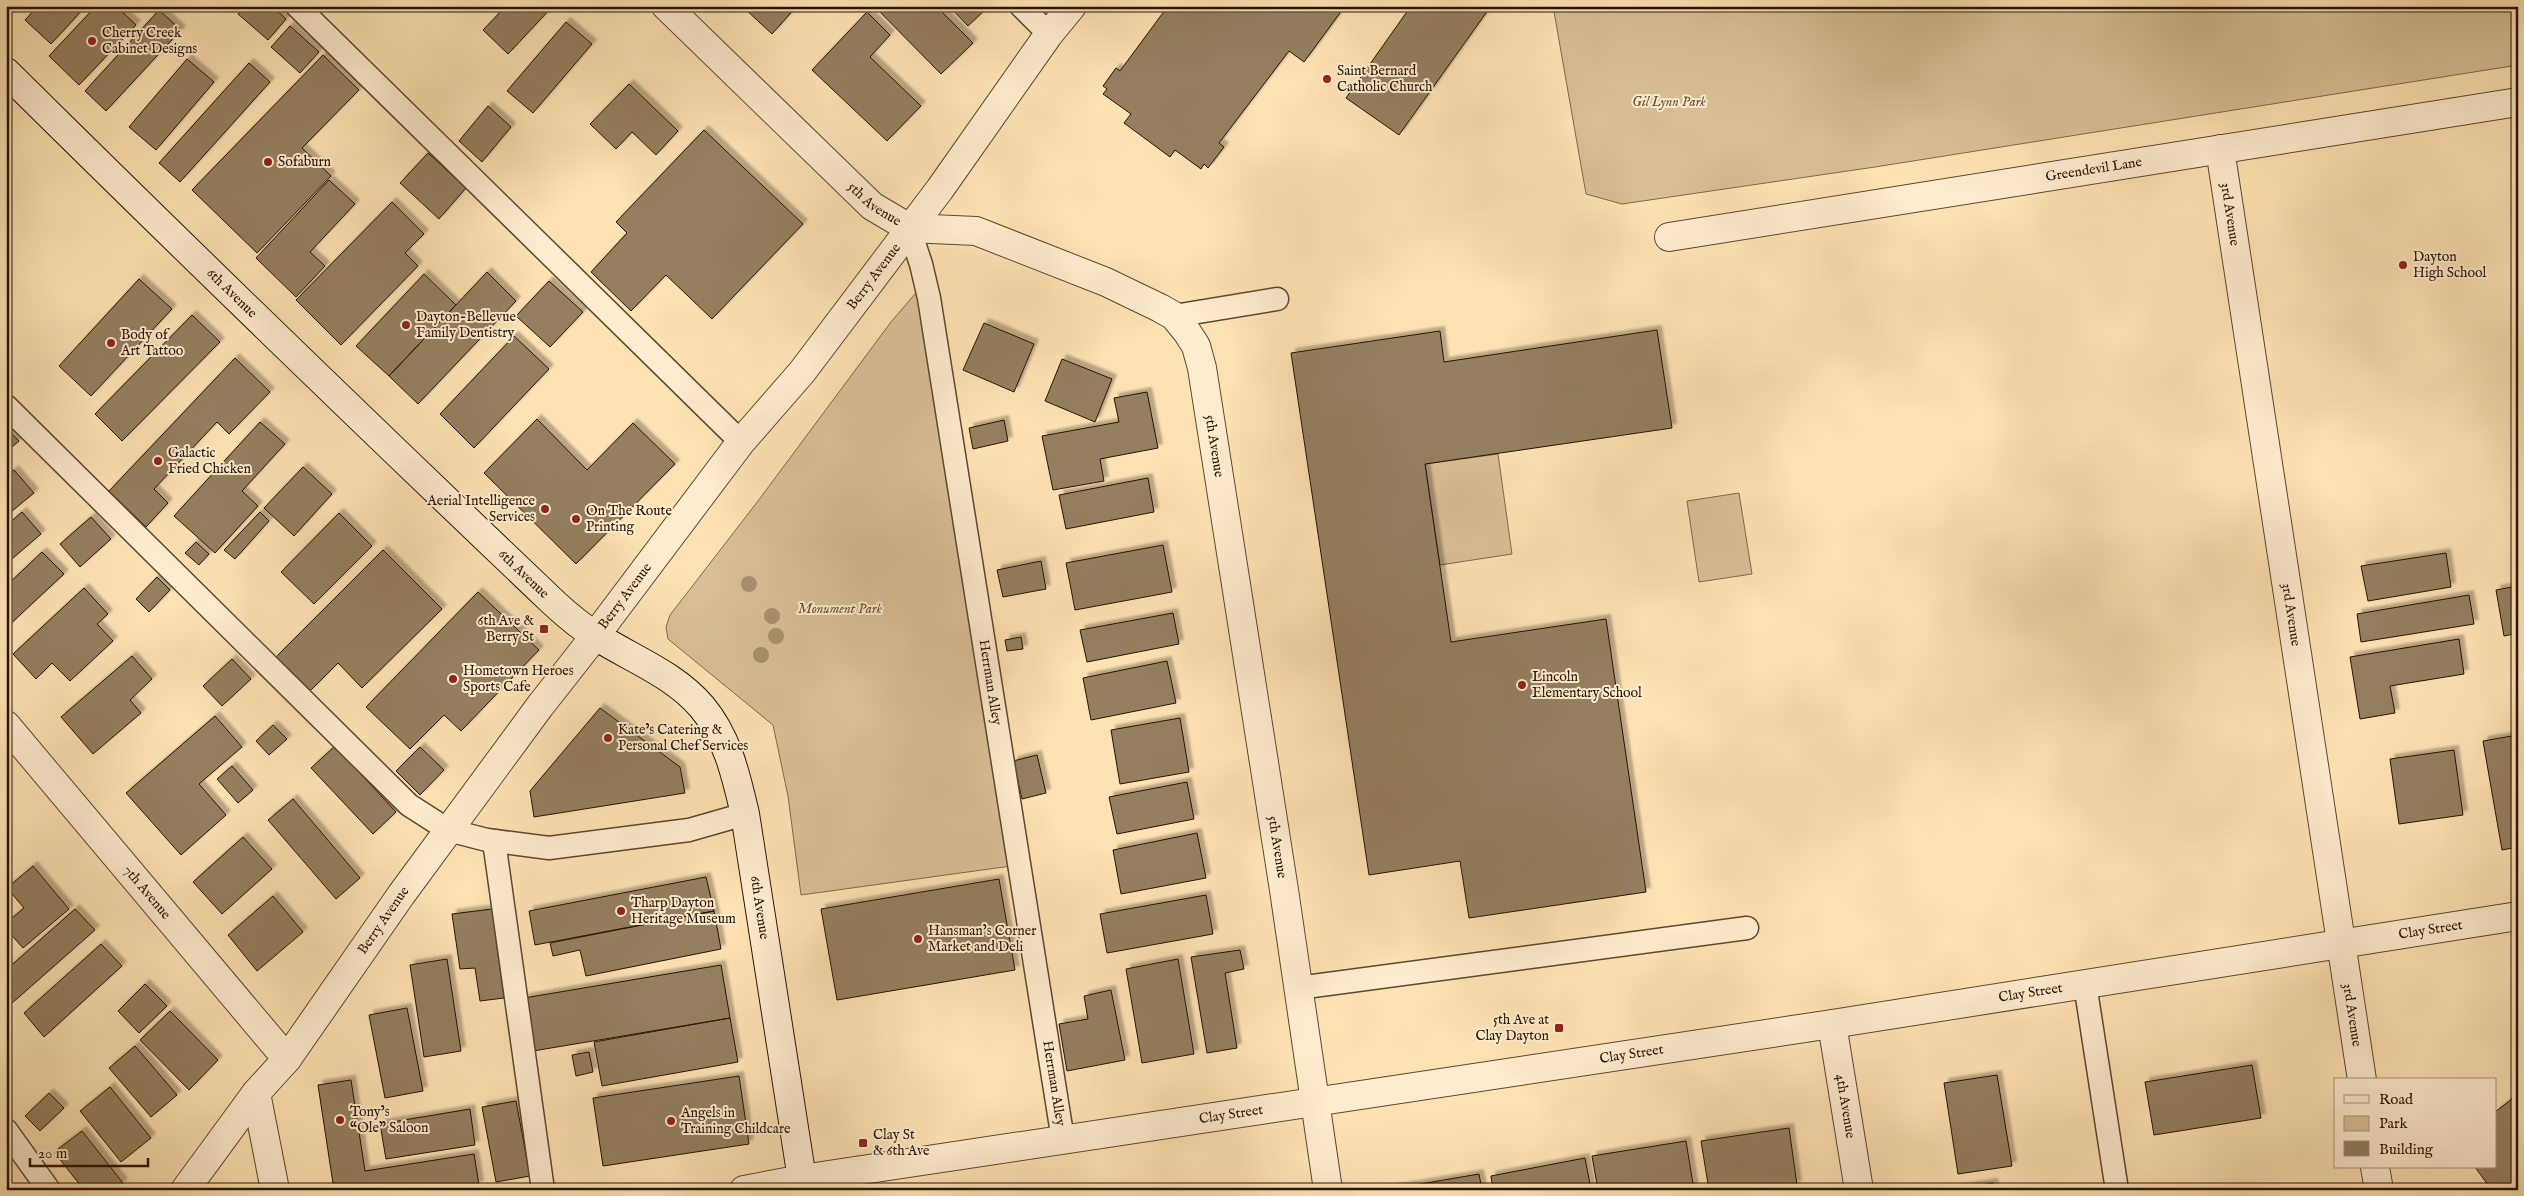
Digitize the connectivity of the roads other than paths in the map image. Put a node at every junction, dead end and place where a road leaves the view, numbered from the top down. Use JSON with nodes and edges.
{"nodes":[{"id":1,"x":297,"y":6,"type":"edge"},
{"id":2,"x":666,"y":6,"type":"edge"},
{"id":3,"x":1021,"y":6,"type":"edge"},
{"id":4,"x":1072,"y":6,"type":"edge"},
{"id":5,"x":1049,"y":34,"type":"junction"},
{"id":6,"x":6,"y":72,"type":"edge"},
{"id":7,"x":2518,"y":102,"type":"edge"},
{"id":8,"x":2220,"y":149,"type":"junction"},
{"id":9,"x":909,"y":228,"type":"junction"},
{"id":10,"x":1669,"y":238,"type":"dead end"},
{"id":11,"x":1277,"y":299,"type":"dead end"},
{"id":12,"x":1174,"y":316,"type":"junction"},
{"id":13,"x":6,"y":406,"type":"edge"},
{"id":14,"x":741,"y":442,"type":"junction"},
{"id":15,"x":595,"y":636,"type":"junction"},
{"id":16,"x":6,"y":725,"type":"edge"},
{"id":17,"x":746,"y":814,"type":"junction"},
{"id":18,"x":448,"y":830,"type":"junction"},
{"id":19,"x":494,"y":841,"type":"junction"},
{"id":20,"x":2518,"y":916,"type":"edge"},
{"id":21,"x":1747,"y":928,"type":"dead end"},
{"id":22,"x":2341,"y":943,"type":"junction"},
{"id":23,"x":2085,"y":984,"type":"junction"},
{"id":24,"x":1298,"y":988,"type":"junction"},
{"id":25,"x":1832,"y":1024,"type":"junction"},
{"id":26,"x":287,"y":1059,"type":"junction"},
{"id":27,"x":2362,"y":1078,"type":"edge"},
{"id":28,"x":256,"y":1093,"type":"junction"},
{"id":29,"x":1313,"y":1102,"type":"junction"},
{"id":30,"x":6,"y":1130,"type":"edge"},
{"id":31,"x":1063,"y":1140,"type":"junction"},
{"id":32,"x":2375,"y":1168,"type":"edge"},
{"id":33,"x":803,"y":1184,"type":"edge"},
{"id":34,"x":49,"y":1190,"type":"edge"},
{"id":35,"x":185,"y":1190,"type":"edge"},
{"id":36,"x":275,"y":1190,"type":"edge"},
{"id":37,"x":543,"y":1190,"type":"edge"},
{"id":38,"x":744,"y":1190,"type":"edge"},
{"id":39,"x":1328,"y":1190,"type":"edge"},
{"id":40,"x":1859,"y":1190,"type":"edge"},
{"id":41,"x":2117,"y":1190,"type":"edge"},
{"id":42,"x":2379,"y":1190,"type":"edge"}],
"edges":[{"from":1,"to":14,"type":"lane"},
{"from":2,"to":9,"type":"street","name":"5th Avenue"},
{"from":3,"to":5,"type":"lane"},
{"from":4,"to":5,"type":"street","name":"Berry Avenue"},
{"from":5,"to":9,"type":"street","name":"Berry Avenue"},
{"from":6,"to":15,"type":"street","name":"6th Avenue"},
{"from":7,"to":8,"type":"street","name":"Greendevil Lane"},
{"from":8,"to":10,"type":"street","name":"Greendevil Lane"},
{"from":8,"to":22,"type":"street","name":"3rd Avenue"},
{"from":9,"to":12,"type":"street","name":"5th Avenue"},
{"from":9,"to":14,"type":"street","name":"Berry Avenue"},
{"from":9,"to":31,"type":"lane","name":"Herrman Alley"},
{"from":11,"to":12,"type":"lane"},
{"from":12,"to":24,"type":"street","name":"5th Avenue"},
{"from":13,"to":18,"type":"lane"},
{"from":14,"to":15,"type":"street","name":"Berry Avenue"},
{"from":15,"to":17,"type":"street","name":"6th Avenue"},
{"from":15,"to":18,"type":"street","name":"Berry Avenue"},
{"from":16,"to":26,"type":"street","name":"7th Avenue"},
{"from":17,"to":19,"type":"lane"},
{"from":17,"to":33,"type":"street","name":"6th Avenue"},
{"from":18,"to":19,"type":"lane"},
{"from":18,"to":26,"type":"street","name":"Berry Avenue"},
{"from":19,"to":37,"type":"lane"},
{"from":20,"to":22,"type":"street","name":"Clay Street"},
{"from":21,"to":24,"type":"lane"},
{"from":22,"to":23,"type":"street","name":"Clay Street"},
{"from":22,"to":27,"type":"street","name":"3rd Avenue"},
{"from":23,"to":25,"type":"street","name":"Clay Street"},
{"from":23,"to":41,"type":"lane"},
{"from":24,"to":29,"type":"street","name":"5th Avenue"},
{"from":25,"to":29,"type":"street","name":"Clay Street"},
{"from":25,"to":40,"type":"street","name":"4th Avenue"},
{"from":26,"to":28,"type":"street","name":"Berry Avenue"},
{"from":28,"to":35,"type":"street","name":"Berry Avenue"},
{"from":28,"to":36,"type":"street"},
{"from":29,"to":31,"type":"street","name":"Clay Street"},
{"from":29,"to":39,"type":"street","name":"5th Avenue"},
{"from":30,"to":34,"type":"lane"},
{"from":31,"to":33,"type":"street","name":"Clay Street"},
{"from":32,"to":42,"type":"street"},
{"from":33,"to":38,"type":"street","name":"Clay Street"}]}
